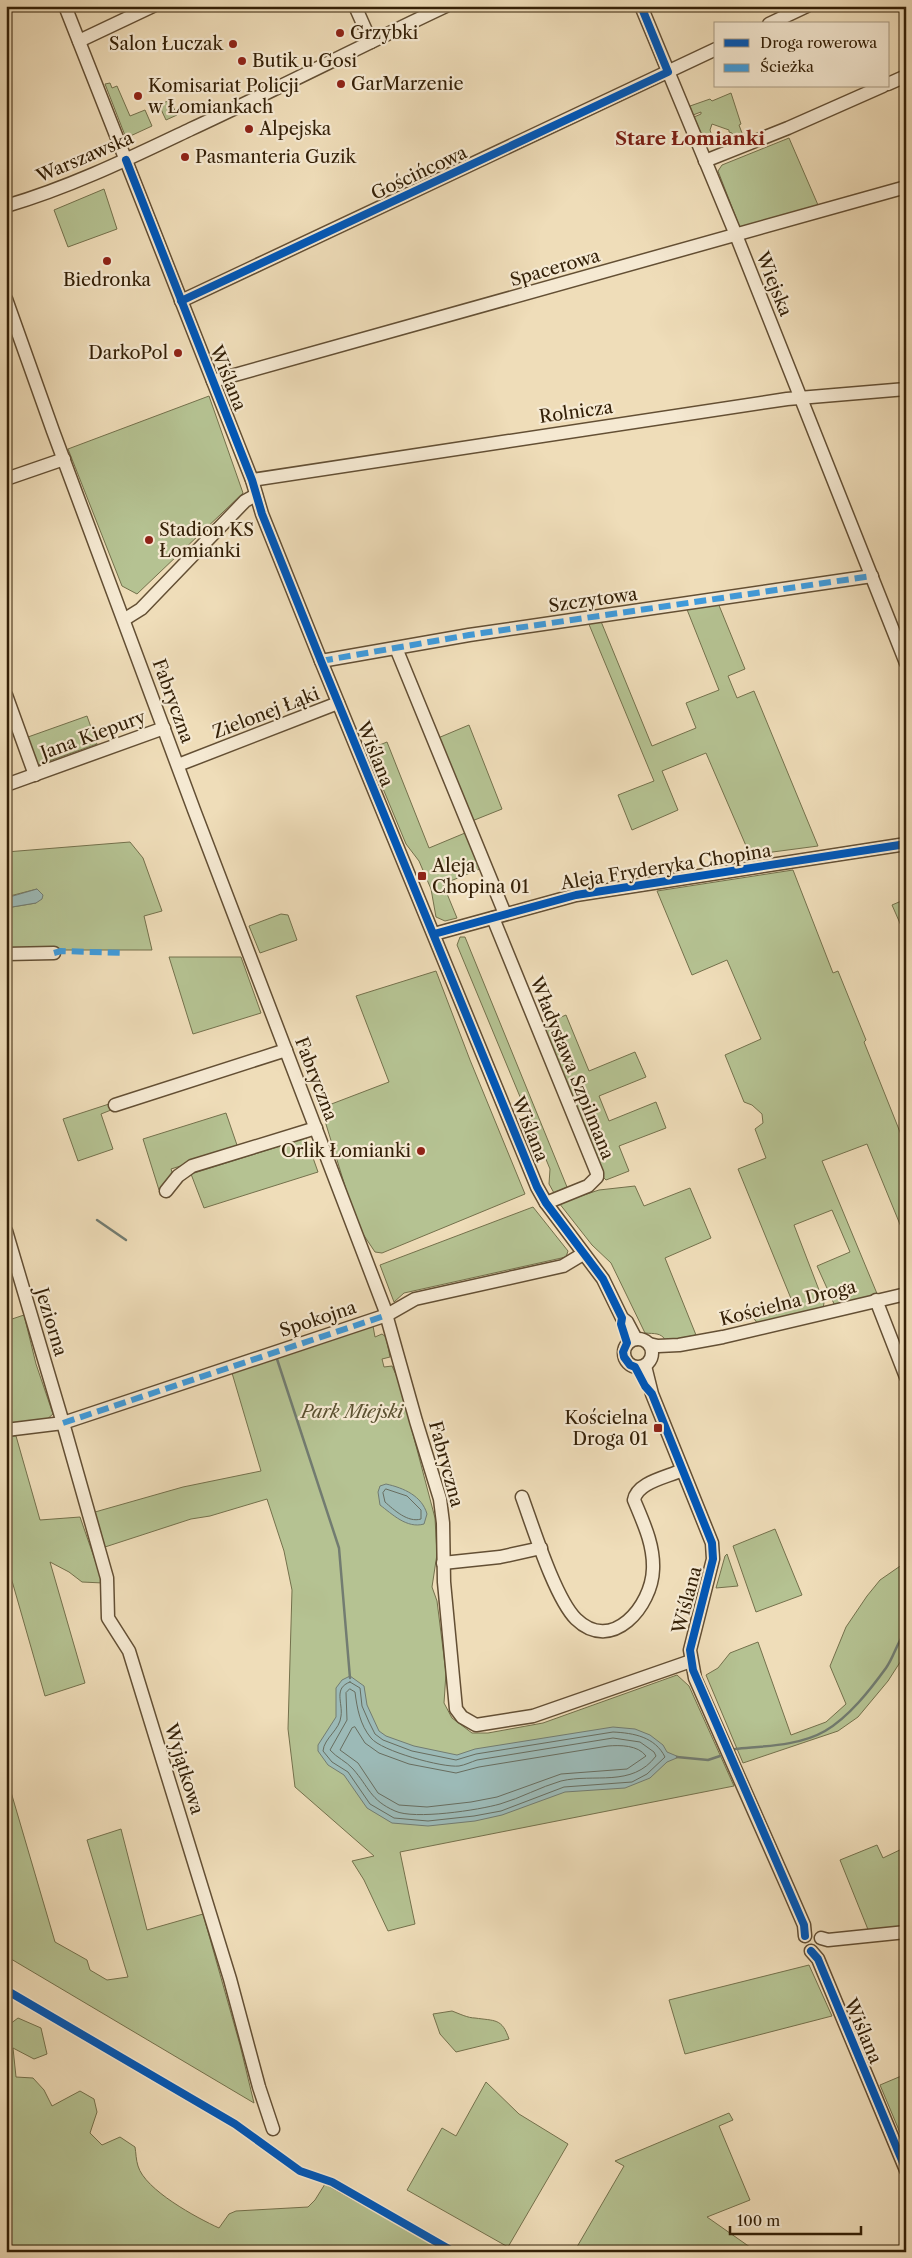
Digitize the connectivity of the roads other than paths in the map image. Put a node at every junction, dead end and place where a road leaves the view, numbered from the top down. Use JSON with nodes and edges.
{"nodes":[{"id":1,"x":65,"y":6,"type":"edge"},
{"id":2,"x":153,"y":6,"type":"edge"},
{"id":3,"x":355,"y":6,"type":"edge"},
{"id":4,"x":446,"y":6,"type":"edge"},
{"id":5,"x":641,"y":6,"type":"edge"},
{"id":6,"x":807,"y":6,"type":"edge"},
{"id":7,"x":774,"y":22,"type":"edge"},
{"id":8,"x":79,"y":41,"type":"junction"},
{"id":9,"x":372,"y":42,"type":"junction"},
{"id":10,"x":714,"y":50,"type":"edge"},
{"id":11,"x":668,"y":72,"type":"junction"},
{"id":12,"x":906,"y":76,"type":"edge"},
{"id":13,"x":890,"y":83,"type":"edge"},
{"id":14,"x":878,"y":88,"type":"edge"},
{"id":15,"x":126,"y":160,"type":"junction"},
{"id":16,"x":705,"y":161,"type":"junction"},
{"id":17,"x":906,"y":187,"type":"edge"},
{"id":18,"x":6,"y":206,"type":"edge"},
{"id":19,"x":736,"y":235,"type":"junction"},
{"id":20,"x":6,"y":299,"type":"edge"},
{"id":21,"x":182,"y":301,"type":"junction"},
{"id":22,"x":213,"y":381,"type":"junction"},
{"id":23,"x":906,"y":389,"type":"edge"},
{"id":24,"x":800,"y":397,"type":"junction"},
{"id":25,"x":64,"y":459,"type":"junction"},
{"id":26,"x":6,"y":480,"type":"edge"},
{"id":27,"x":252,"y":480,"type":"junction"},
{"id":28,"x":256,"y":495,"type":"junction"},
{"id":29,"x":872,"y":576,"type":"junction"},
{"id":30,"x":125,"y":619,"type":"junction"},
{"id":31,"x":396,"y":648,"type":"junction"},
{"id":32,"x":321,"y":661,"type":"junction"},
{"id":33,"x":906,"y":663,"type":"edge"},
{"id":34,"x":6,"y":695,"type":"edge"},
{"id":35,"x":338,"y":704,"type":"junction"},
{"id":36,"x":164,"y":728,"type":"junction"},
{"id":37,"x":178,"y":765,"type":"junction"},
{"id":38,"x":35,"y":775,"type":"junction"},
{"id":39,"x":6,"y":785,"type":"edge"},
{"id":40,"x":906,"y":844,"type":"edge"},
{"id":41,"x":499,"y":916,"type":"junction"},
{"id":42,"x":434,"y":934,"type":"junction"},
{"id":43,"x":54,"y":953,"type":"dead end"},
{"id":44,"x":6,"y":954,"type":"edge"},
{"id":45,"x":286,"y":1050,"type":"junction"},
{"id":46,"x":115,"y":1105,"type":"dead end"},
{"id":47,"x":316,"y":1128,"type":"junction"},
{"id":48,"x":166,"y":1191,"type":"dead end"},
{"id":49,"x":546,"y":1203,"type":"junction"},
{"id":50,"x":6,"y":1231,"type":"edge"},
{"id":51,"x":583,"y":1254,"type":"junction"},
{"id":52,"x":906,"y":1294,"type":"edge"},
{"id":53,"x":876,"y":1300,"type":"junction"},
{"id":54,"x":387,"y":1316,"type":"junction"},
{"id":55,"x":632,"y":1341,"type":"junction"},
{"id":56,"x":649,"y":1344,"type":"junction"},
{"id":57,"x":678,"y":1345,"type":"junction"},
{"id":58,"x":644,"y":1363,"type":"junction"},
{"id":59,"x":906,"y":1377,"type":"edge"},
{"id":60,"x":64,"y":1423,"type":"junction"},
{"id":61,"x":6,"y":1430,"type":"edge"},
{"id":62,"x":682,"y":1470,"type":"junction"},
{"id":63,"x":522,"y":1497,"type":"dead end"},
{"id":64,"x":541,"y":1548,"type":"junction"},
{"id":65,"x":443,"y":1563,"type":"junction"},
{"id":66,"x":691,"y":1661,"type":"junction"},
{"id":67,"x":906,"y":1932,"type":"edge"},
{"id":68,"x":815,"y":1941,"type":"junction"},
{"id":69,"x":273,"y":2129,"type":"dead end"},
{"id":70,"x":906,"y":2170,"type":"edge"}],
"edges":[{"from":1,"to":8,"type":"street","name":"Wiślana"},
{"from":2,"to":8,"type":"street"},
{"from":3,"to":9,"type":"street"},
{"from":4,"to":9,"type":"street","name":"Warszawska"},
{"from":5,"to":11,"type":"street","name":"Wiejska"},
{"from":6,"to":7,"type":"street"},
{"from":8,"to":15,"type":"street","name":"Wiślana"},
{"from":9,"to":15,"type":"street","name":"Warszawska"},
{"from":10,"to":11,"type":"street","name":"Gościńcowa"},
{"from":11,"to":16,"type":"street","name":"Wiejska"},
{"from":11,"to":21,"type":"street","name":"Gościńcowa"},
{"from":12,"to":13,"type":"street"},
{"from":14,"to":16,"type":"street"},
{"from":15,"to":18,"type":"street","name":"Warszawska"},
{"from":15,"to":21,"type":"street","name":"Wiślana"},
{"from":16,"to":19,"type":"street","name":"Wiejska"},
{"from":17,"to":19,"type":"street","name":"Spacerowa"},
{"from":19,"to":22,"type":"street","name":"Spacerowa"},
{"from":19,"to":24,"type":"street","name":"Wiejska"},
{"from":20,"to":25,"type":"street","name":"Fabryczna"},
{"from":21,"to":22,"type":"street","name":"Wiślana"},
{"from":22,"to":27,"type":"street","name":"Wiślana"},
{"from":23,"to":24,"type":"street","name":"Rolnicza"},
{"from":24,"to":27,"type":"street","name":"Rolnicza"},
{"from":24,"to":29,"type":"street","name":"Wiejska"},
{"from":25,"to":26,"type":"street"},
{"from":25,"to":30,"type":"street","name":"Fabryczna"},
{"from":27,"to":28,"type":"street","name":"Wiślana"},
{"from":28,"to":30,"type":"street"},
{"from":28,"to":32,"type":"street","name":"Wiślana"},
{"from":29,"to":31,"type":"street","name":"Szczytowa"},
{"from":29,"to":33,"type":"street","name":"Wiejska"},
{"from":30,"to":36,"type":"street","name":"Fabryczna"},
{"from":31,"to":32,"type":"street","name":"Szczytowa"},
{"from":31,"to":41,"type":"street","name":"Władysława Szpilmana"},
{"from":32,"to":35,"type":"street","name":"Wiślana"},
{"from":34,"to":38,"type":"street"},
{"from":35,"to":37,"type":"street","name":"Zielonej Łąki"},
{"from":35,"to":42,"type":"street","name":"Wiślana"},
{"from":36,"to":37,"type":"street","name":"Fabryczna"},
{"from":36,"to":38,"type":"street","name":"Jana Kiepury"},
{"from":37,"to":45,"type":"street","name":"Fabryczna"},
{"from":38,"to":39,"type":"street","name":"Jana Kiepury"},
{"from":40,"to":41,"type":"street","name":"Aleja Fryderyka Chopina"},
{"from":41,"to":42,"type":"street","name":"Aleja Fryderyka Chopina"},
{"from":41,"to":49,"type":"street","name":"Władysława Szpilmana"},
{"from":42,"to":49,"type":"street","name":"Wiślana"},
{"from":43,"to":44,"type":"street"},
{"from":45,"to":46,"type":"street"},
{"from":45,"to":47,"type":"street","name":"Fabryczna"},
{"from":47,"to":48,"type":"street"},
{"from":47,"to":54,"type":"street","name":"Fabryczna"},
{"from":49,"to":51,"type":"street","name":"Wiślana"},
{"from":50,"to":60,"type":"street","name":"Jeziorna"},
{"from":51,"to":54,"type":"street","name":"Spokojna"},
{"from":51,"to":55,"type":"street","name":"Wiślana"},
{"from":52,"to":53,"type":"street","name":"Kościelna Droga"},
{"from":53,"to":57,"type":"street","name":"Kościelna Droga"},
{"from":53,"to":59,"type":"street"},
{"from":54,"to":60,"type":"street","name":"Spokojna"},
{"from":54,"to":65,"type":"street","name":"Fabryczna"},
{"from":55,"to":56,"type":"street","name":"Kościelna Droga"},
{"from":55,"to":58,"type":"street"},
{"from":56,"to":57,"type":"street","name":"Kościelna Droga"},
{"from":56,"to":58,"type":"street"},
{"from":57,"to":58,"type":"street","name":"Kościelna Droga"},
{"from":58,"to":62,"type":"street","name":"Wiślana"},
{"from":60,"to":61,"type":"street","name":"Spokojna"},
{"from":60,"to":69,"type":"street","name":"Wyjątkowa"},
{"from":62,"to":64,"type":"street"},
{"from":62,"to":66,"type":"street","name":"Wiślana"},
{"from":63,"to":64,"type":"street"},
{"from":64,"to":65,"type":"street"},
{"from":65,"to":66,"type":"street","name":"Fabryczna"},
{"from":66,"to":68,"type":"street","name":"Wiślana"},
{"from":67,"to":68,"type":"street"},
{"from":68,"to":70,"type":"street","name":"Wiślana"}]}
